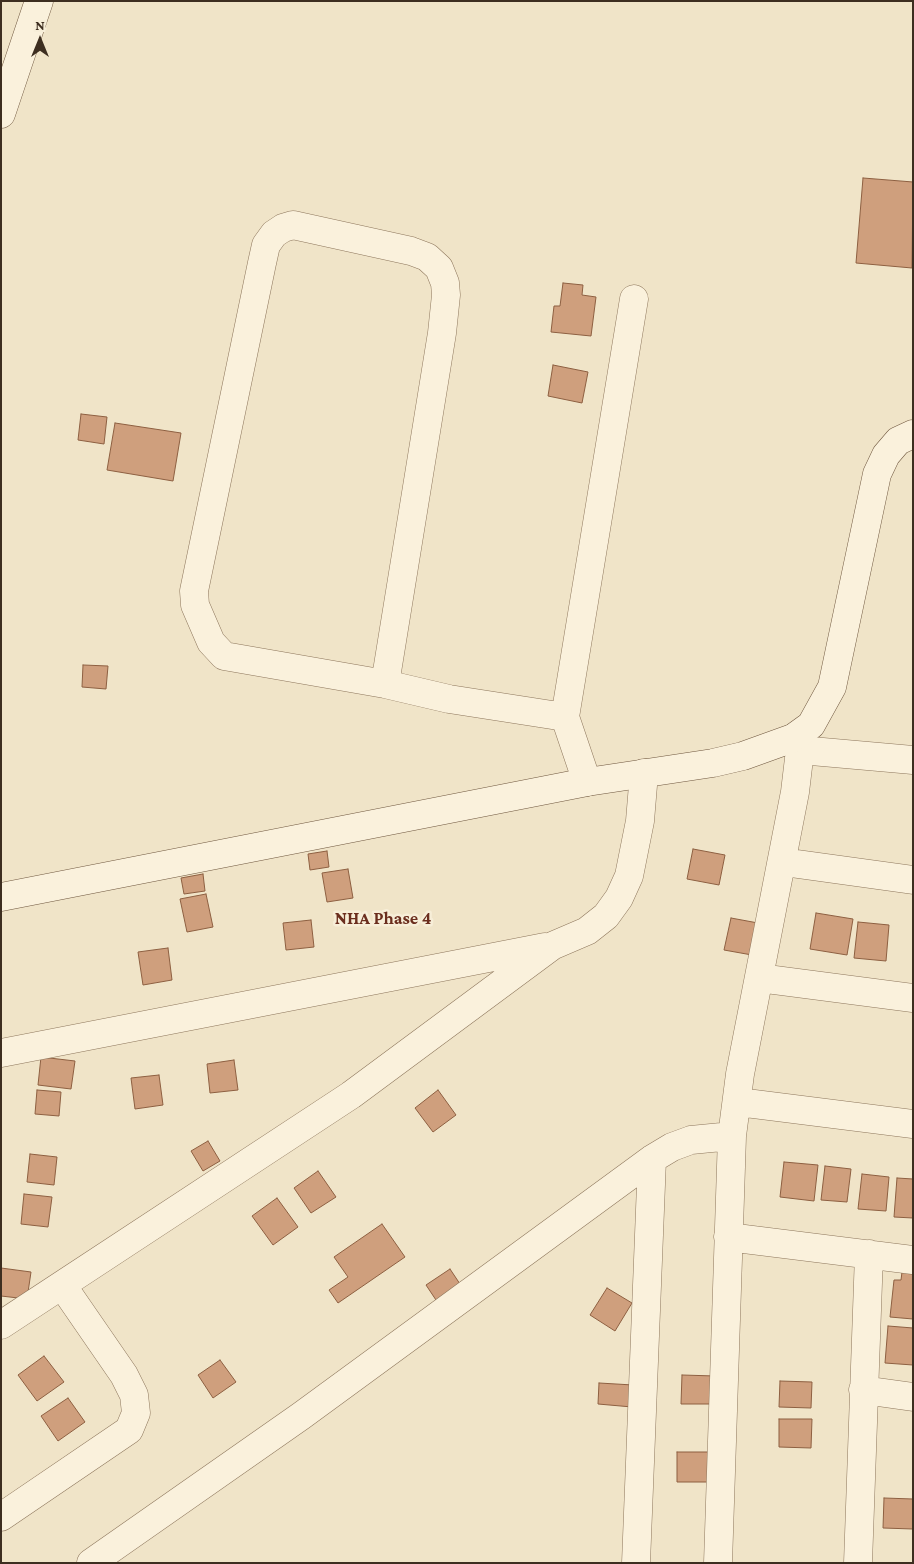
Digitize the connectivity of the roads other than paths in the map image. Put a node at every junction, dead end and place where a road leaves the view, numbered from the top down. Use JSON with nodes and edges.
{"nodes":[{"id":1,"x":39,"y":1,"type":"edge"},
{"id":2,"x":1,"y":114,"type":"edge"},
{"id":3,"x":634,"y":299,"type":"dead end"},
{"id":4,"x":913,"y":434,"type":"edge"},
{"id":5,"x":384,"y":684,"type":"junction"},
{"id":6,"x":565,"y":717,"type":"junction"},
{"id":7,"x":796,"y":744,"type":"junction"},
{"id":8,"x":913,"y":760,"type":"edge"},
{"id":9,"x":644,"y":773,"type":"junction"},
{"id":10,"x":587,"y":782,"type":"junction"},
{"id":11,"x":783,"y":862,"type":"junction"},
{"id":12,"x":913,"y":880,"type":"edge"},
{"id":13,"x":1,"y":897,"type":"edge"},
{"id":14,"x":552,"y":946,"type":"junction"},
{"id":15,"x":759,"y":978,"type":"junction"},
{"id":16,"x":913,"y":998,"type":"edge"},
{"id":17,"x":1,"y":1053,"type":"edge"},
{"id":18,"x":738,"y":1102,"type":"junction"},
{"id":19,"x":913,"y":1124,"type":"edge"},
{"id":20,"x":732,"y":1136,"type":"junction"},
{"id":21,"x":652,"y":1159,"type":"junction"},
{"id":22,"x":728,"y":1237,"type":"junction"},
{"id":23,"x":868,"y":1254,"type":"junction"},
{"id":24,"x":913,"y":1260,"type":"edge"},
{"id":25,"x":62,"y":1285,"type":"junction"},
{"id":26,"x":1,"y":1325,"type":"edge"},
{"id":27,"x":864,"y":1390,"type":"junction"},
{"id":28,"x":913,"y":1396,"type":"edge"},
{"id":29,"x":1,"y":1517,"type":"edge"},
{"id":30,"x":92,"y":1563,"type":"edge"},
{"id":31,"x":636,"y":1563,"type":"edge"},
{"id":32,"x":718,"y":1563,"type":"edge"},
{"id":33,"x":858,"y":1563,"type":"edge"}],
"edges":[{"from":1,"to":2,"type":"street"},
{"from":3,"to":6,"type":"street"},
{"from":4,"to":7,"type":"street"},
{"from":5,"to":5,"type":"street"},
{"from":5,"to":6,"type":"street"},
{"from":6,"to":10,"type":"street"},
{"from":7,"to":8,"type":"street"},
{"from":7,"to":9,"type":"street"},
{"from":7,"to":11,"type":"street"},
{"from":9,"to":10,"type":"street"},
{"from":9,"to":14,"type":"street"},
{"from":10,"to":13,"type":"street"},
{"from":11,"to":12,"type":"street"},
{"from":11,"to":15,"type":"street"},
{"from":14,"to":17,"type":"street"},
{"from":14,"to":25,"type":"street"},
{"from":15,"to":16,"type":"street"},
{"from":15,"to":18,"type":"street"},
{"from":18,"to":19,"type":"street"},
{"from":18,"to":20,"type":"street"},
{"from":20,"to":21,"type":"street"},
{"from":20,"to":22,"type":"street"},
{"from":21,"to":30,"type":"street"},
{"from":21,"to":31,"type":"street"},
{"from":22,"to":23,"type":"street"},
{"from":22,"to":32,"type":"street"},
{"from":23,"to":24,"type":"street"},
{"from":23,"to":27,"type":"street"},
{"from":25,"to":26,"type":"street"},
{"from":25,"to":29,"type":"street"},
{"from":27,"to":28,"type":"street"},
{"from":27,"to":33,"type":"street"}]}
